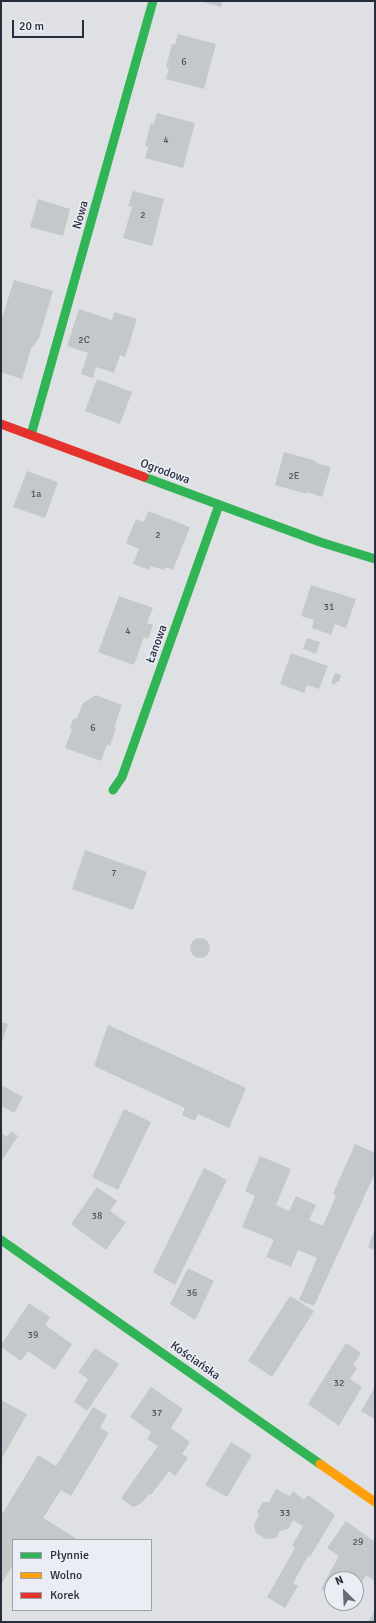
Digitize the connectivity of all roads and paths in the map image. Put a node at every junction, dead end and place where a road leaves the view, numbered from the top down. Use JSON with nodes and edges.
{"nodes":[{"id":1,"x":153,"y":1,"type":"edge"},
{"id":2,"x":1,"y":424,"type":"edge"},
{"id":3,"x":31,"y":435,"type":"junction"},
{"id":4,"x":219,"y":505,"type":"junction"},
{"id":5,"x":375,"y":559,"type":"edge"},
{"id":6,"x":113,"y":790,"type":"dead end"},
{"id":7,"x":1,"y":1240,"type":"edge"},
{"id":8,"x":375,"y":1502,"type":"edge"}],
"edges":[{"from":1,"to":3,"type":"street","name":"Nowa"},
{"from":2,"to":3,"type":"street","name":"Ogrodowa"},
{"from":3,"to":4,"type":"street","name":"Ogrodowa"},
{"from":4,"to":5,"type":"street","name":"Ogrodowa"},
{"from":4,"to":6,"type":"street","name":"Łanowa"},
{"from":7,"to":8,"type":"street","name":"Kościańska"}]}
